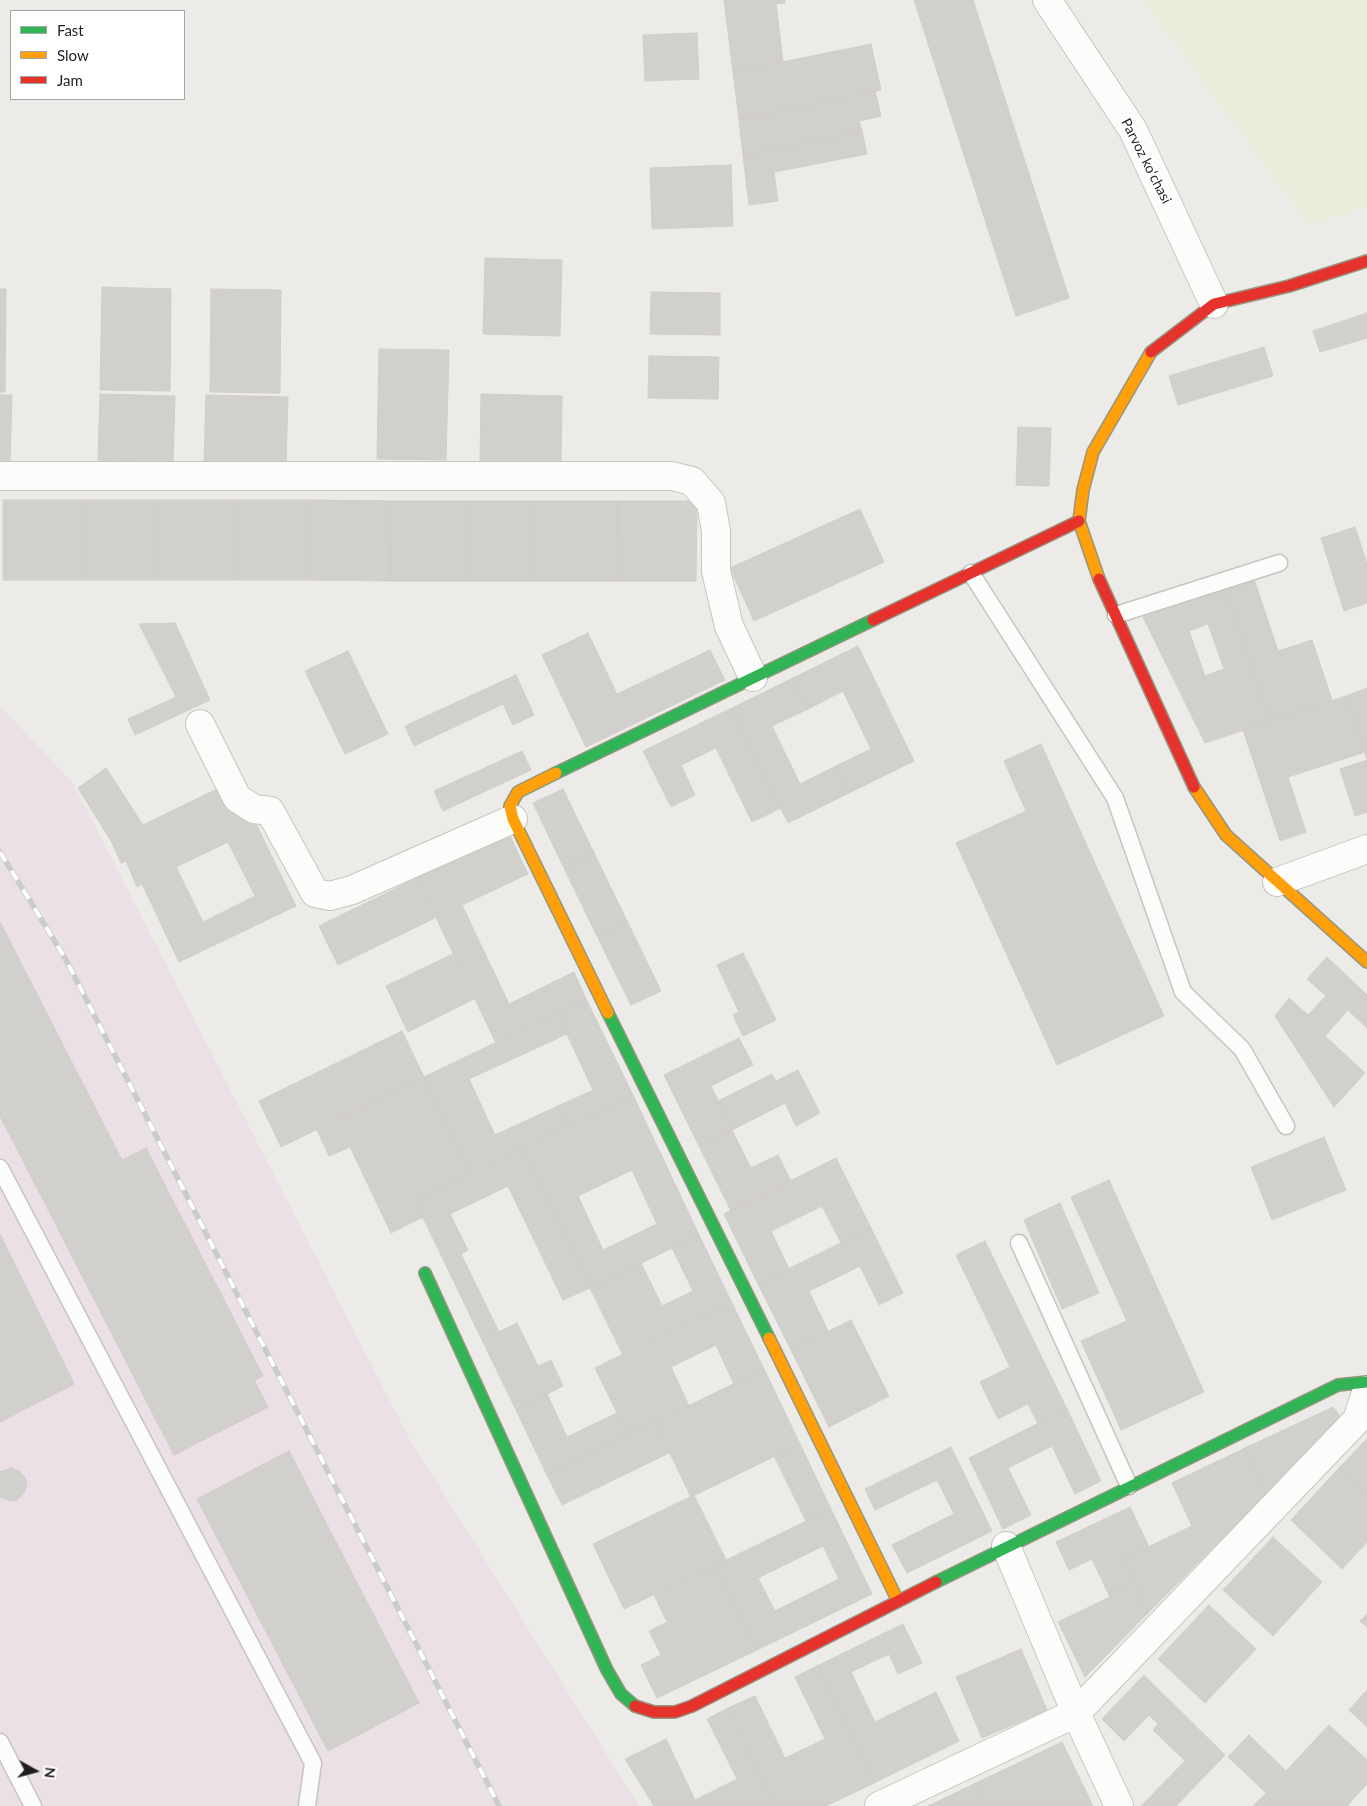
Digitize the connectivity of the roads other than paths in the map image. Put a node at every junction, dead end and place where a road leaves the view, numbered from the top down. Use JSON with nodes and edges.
{"nodes":[{"id":1,"x":1047,"y":0,"type":"edge"},
{"id":2,"x":1367,"y":261,"type":"edge"},
{"id":3,"x":1214,"y":304,"type":"junction"},
{"id":4,"x":0,"y":476,"type":"edge"},
{"id":5,"x":1079,"y":521,"type":"junction"},
{"id":6,"x":1279,"y":563,"type":"dead end"},
{"id":7,"x":971,"y":573,"type":"junction"},
{"id":8,"x":1116,"y":615,"type":"junction"},
{"id":9,"x":753,"y":678,"type":"junction"},
{"id":10,"x":200,"y":724,"type":"dead end"},
{"id":11,"x":512,"y":819,"type":"junction"},
{"id":12,"x":1367,"y":849,"type":"edge"},
{"id":13,"x":1277,"y":882,"type":"junction"},
{"id":14,"x":1367,"y":962,"type":"edge"},
{"id":15,"x":1286,"y":1126,"type":"dead end"},
{"id":16,"x":0,"y":1168,"type":"edge"},
{"id":17,"x":1019,"y":1243,"type":"dead end"},
{"id":18,"x":425,"y":1273,"type":"dead end"},
{"id":19,"x":1367,"y":1382,"type":"edge"},
{"id":20,"x":1367,"y":1390,"type":"edge"},
{"id":21,"x":1130,"y":1486,"type":"junction"},
{"id":22,"x":1006,"y":1546,"type":"junction"},
{"id":23,"x":898,"y":1601,"type":"junction"},
{"id":24,"x":1076,"y":1713,"type":"junction"},
{"id":25,"x":0,"y":1742,"type":"edge"},
{"id":26,"x":33,"y":1806,"type":"edge"},
{"id":27,"x":308,"y":1806,"type":"edge"},
{"id":28,"x":879,"y":1806,"type":"edge"},
{"id":29,"x":1119,"y":1806,"type":"edge"}],
"edges":[{"from":1,"to":3,"type":"street","name":"Parvoz koʻchasi"},
{"from":2,"to":3,"type":"street"},
{"from":3,"to":5,"type":"street"},
{"from":4,"to":9,"type":"street"},
{"from":5,"to":7,"type":"street"},
{"from":5,"to":8,"type":"street"},
{"from":6,"to":8,"type":"lane"},
{"from":7,"to":9,"type":"street"},
{"from":7,"to":15,"type":"lane"},
{"from":8,"to":13,"type":"street"},
{"from":9,"to":11,"type":"street"},
{"from":10,"to":11,"type":"street"},
{"from":11,"to":23,"type":"street"},
{"from":12,"to":13,"type":"street"},
{"from":13,"to":14,"type":"street"},
{"from":16,"to":27,"type":"lane"},
{"from":17,"to":21,"type":"lane"},
{"from":18,"to":23,"type":"street"},
{"from":19,"to":21,"type":"street"},
{"from":20,"to":24,"type":"street"},
{"from":21,"to":22,"type":"street"},
{"from":22,"to":23,"type":"street"},
{"from":22,"to":24,"type":"street"},
{"from":24,"to":28,"type":"street"},
{"from":24,"to":29,"type":"street"},
{"from":25,"to":26,"type":"lane"}]}
